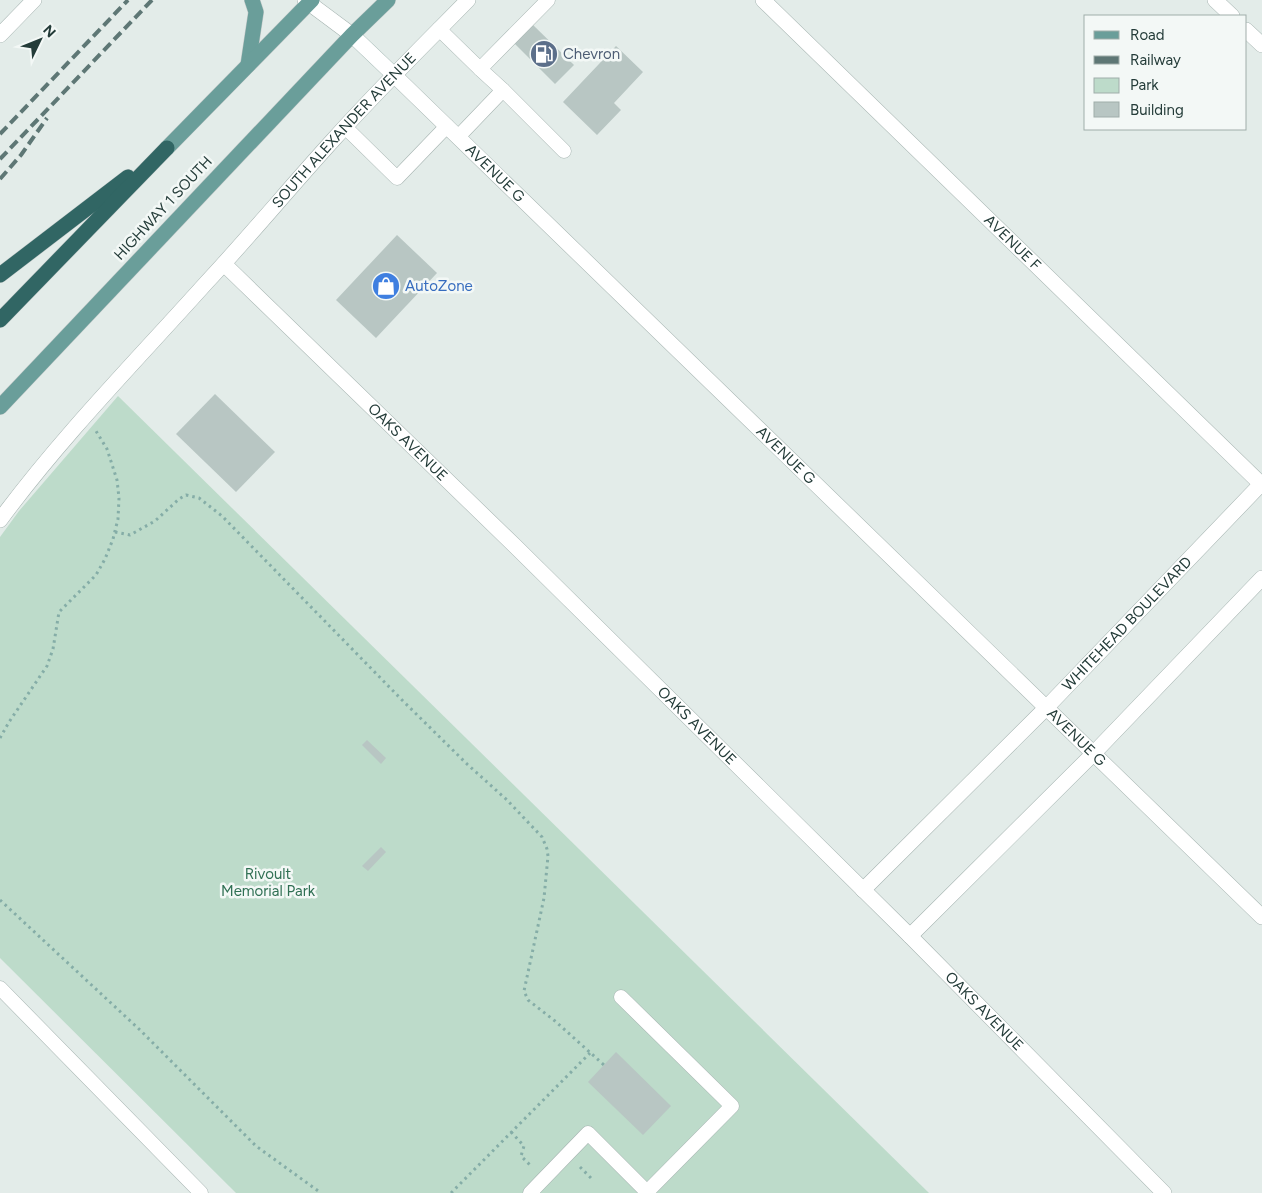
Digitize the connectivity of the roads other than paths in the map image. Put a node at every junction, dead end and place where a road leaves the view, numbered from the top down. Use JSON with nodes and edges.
{"nodes":[{"id":1,"x":34,"y":0,"type":"edge"},
{"id":2,"x":252,"y":0,"type":"edge"},
{"id":3,"x":388,"y":0,"type":"edge"},
{"id":4,"x":468,"y":0,"type":"edge"},
{"id":5,"x":548,"y":0,"type":"edge"},
{"id":6,"x":763,"y":0,"type":"edge"},
{"id":7,"x":1215,"y":0,"type":"edge"},
{"id":8,"x":308,"y":1,"type":"edge"},
{"id":9,"x":1231,"y":15,"type":"edge"},
{"id":10,"x":439,"y":29,"type":"junction"},
{"id":11,"x":1247,"y":31,"type":"edge"},
{"id":12,"x":0,"y":35,"type":"edge"},
{"id":13,"x":352,"y":35,"type":"junction"},
{"id":14,"x":1262,"y":45,"type":"edge"},
{"id":15,"x":248,"y":65,"type":"junction"},
{"id":16,"x":480,"y":69,"type":"junction"},
{"id":17,"x":394,"y":75,"type":"junction"},
{"id":18,"x":503,"y":90,"type":"junction"},
{"id":19,"x":447,"y":126,"type":"junction"},
{"id":20,"x":345,"y":127,"type":"junction"},
{"id":21,"x":458,"y":137,"type":"junction"},
{"id":22,"x":167,"y":148,"type":"junction"},
{"id":23,"x":564,"y":151,"type":"dead end"},
{"id":24,"x":224,"y":264,"type":"junction"},
{"id":25,"x":0,"y":275,"type":"edge"},
{"id":26,"x":0,"y":320,"type":"edge"},
{"id":27,"x":0,"y":407,"type":"edge"},
{"id":28,"x":1262,"y":484,"type":"edge"},
{"id":29,"x":0,"y":520,"type":"edge"},
{"id":30,"x":1262,"y":578,"type":"edge"},
{"id":31,"x":1046,"y":708,"type":"junction"},
{"id":32,"x":1093,"y":754,"type":"junction"},
{"id":33,"x":863,"y":890,"type":"junction"},
{"id":34,"x":1262,"y":917,"type":"edge"},
{"id":35,"x":910,"y":936,"type":"junction"},
{"id":36,"x":0,"y":988,"type":"edge"},
{"id":37,"x":621,"y":997,"type":"dead end"},
{"id":38,"x":647,"y":1192,"type":"edge"},
{"id":39,"x":201,"y":1193,"type":"edge"},
{"id":40,"x":530,"y":1193,"type":"edge"},
{"id":41,"x":1164,"y":1193,"type":"edge"}],
"edges":[{"from":1,"to":12,"type":"street"},
{"from":2,"to":15,"type":"main road"},
{"from":3,"to":13,"type":"main road","name":"HIGHWAY 1 SOUTH"},
{"from":4,"to":10,"type":"street","name":"SOUTH ALEXANDER AVENUE"},
{"from":5,"to":16,"type":"lane"},
{"from":6,"to":28,"type":"street","name":"AVENUE F"},
{"from":7,"to":9,"type":"street"},
{"from":8,"to":13,"type":"street","name":"AVENUE G"},
{"from":8,"to":15,"type":"main road"},
{"from":10,"to":16,"type":"lane"},
{"from":10,"to":17,"type":"street","name":"SOUTH ALEXANDER AVENUE"},
{"from":11,"to":14,"type":"street"},
{"from":13,"to":17,"type":"street","name":"AVENUE G"},
{"from":13,"to":27,"type":"main road","name":"HIGHWAY 1 SOUTH"},
{"from":15,"to":22,"type":"main road"},
{"from":16,"to":18,"type":"lane"},
{"from":17,"to":19,"type":"street","name":"AVENUE G"},
{"from":17,"to":20,"type":"street","name":"SOUTH ALEXANDER AVENUE"},
{"from":18,"to":21,"type":"lane"},
{"from":18,"to":23,"type":"lane"},
{"from":19,"to":20,"type":"lane"},
{"from":19,"to":21,"type":"street","name":"AVENUE G"},
{"from":20,"to":24,"type":"street","name":"SOUTH ALEXANDER AVENUE"},
{"from":21,"to":31,"type":"street","name":"AVENUE G"},
{"from":22,"to":25,"type":"highway"},
{"from":22,"to":26,"type":"highway"},
{"from":24,"to":29,"type":"street","name":"SOUTH ALEXANDER AVENUE"},
{"from":24,"to":33,"type":"street","name":"OAKS AVENUE"},
{"from":28,"to":31,"type":"street","name":"WHITEHEAD BOULEVARD"},
{"from":30,"to":32,"type":"street"},
{"from":31,"to":32,"type":"street","name":"AVENUE G"},
{"from":31,"to":33,"type":"street","name":"WHITEHEAD BOULEVARD"},
{"from":32,"to":34,"type":"street","name":"AVENUE G"},
{"from":32,"to":35,"type":"street"},
{"from":33,"to":35,"type":"street","name":"OAKS AVENUE"},
{"from":35,"to":41,"type":"street","name":"OAKS AVENUE"},
{"from":36,"to":39,"type":"lane"},
{"from":37,"to":38,"type":"lane"},
{"from":38,"to":40,"type":"lane"}]}
